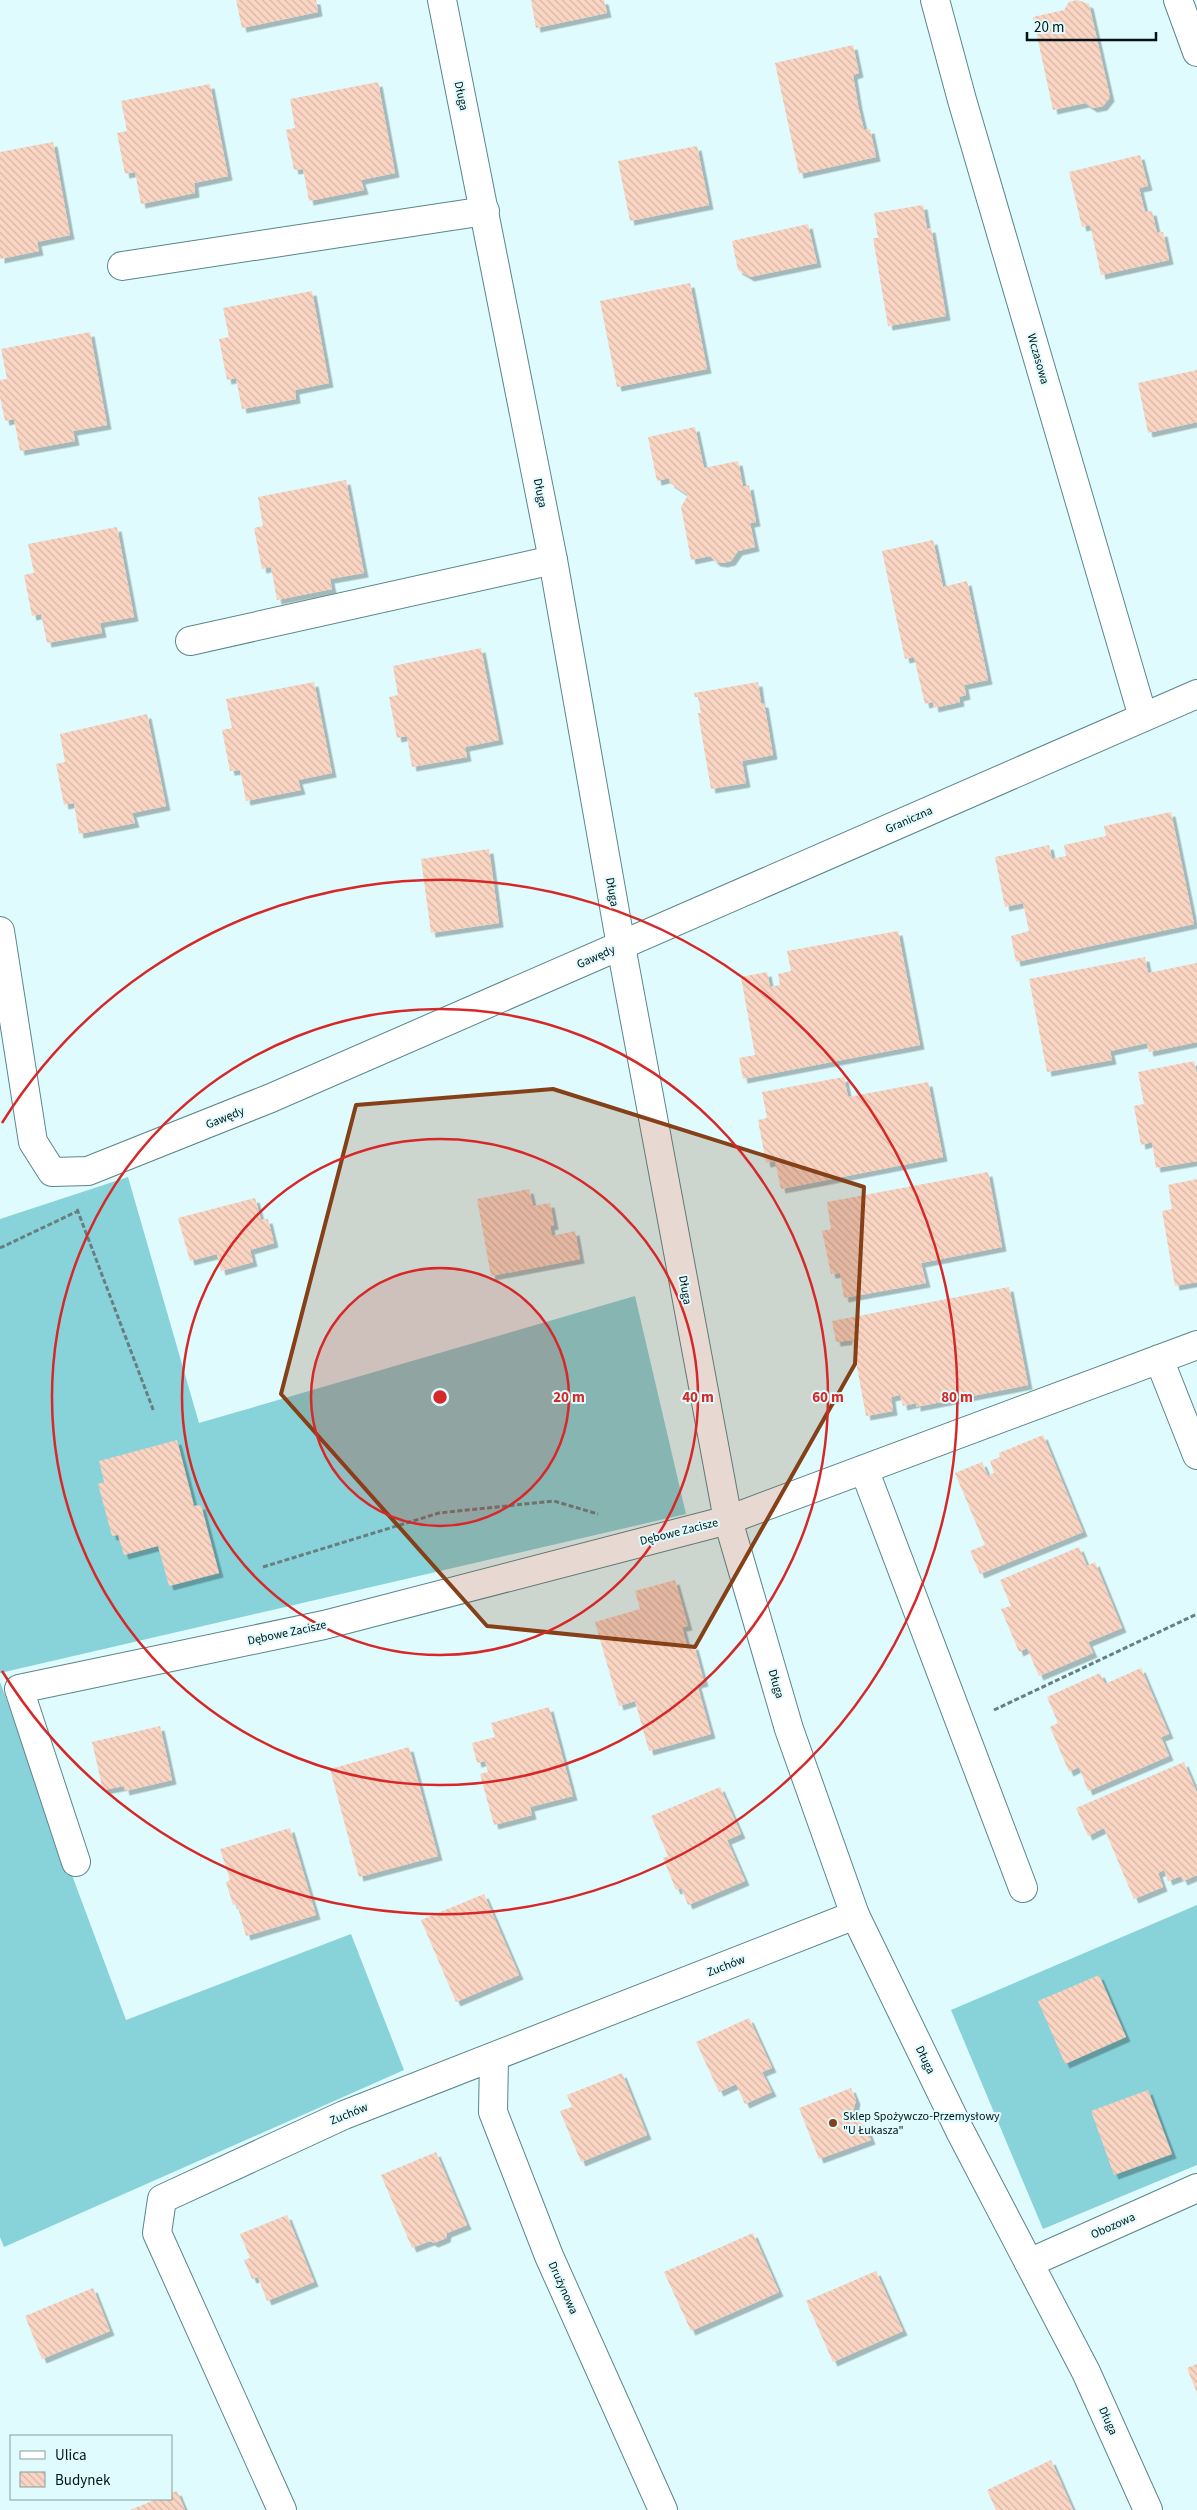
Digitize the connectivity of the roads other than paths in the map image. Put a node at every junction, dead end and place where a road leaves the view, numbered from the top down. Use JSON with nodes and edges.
{"nodes":[{"id":1,"x":442,"y":0,"type":"edge"},
{"id":2,"x":935,"y":0,"type":"edge"},
{"id":3,"x":1178,"y":0,"type":"edge"},
{"id":4,"x":1197,"y":52,"type":"edge"},
{"id":5,"x":485,"y":211,"type":"junction"},
{"id":6,"x":122,"y":266,"type":"dead end"},
{"id":7,"x":554,"y":560,"type":"junction"},
{"id":8,"x":190,"y":641,"type":"dead end"},
{"id":9,"x":1197,"y":694,"type":"edge"},
{"id":10,"x":1143,"y":717,"type":"junction"},
{"id":11,"x":0,"y":931,"type":"edge"},
{"id":12,"x":621,"y":946,"type":"junction"},
{"id":13,"x":1197,"y":1345,"type":"edge"},
{"id":14,"x":1159,"y":1359,"type":"junction"},
{"id":15,"x":1197,"y":1454,"type":"edge"},
{"id":16,"x":864,"y":1470,"type":"junction"},
{"id":17,"x":728,"y":1520,"type":"junction"},
{"id":18,"x":76,"y":1862,"type":"dead end"},
{"id":19,"x":1023,"y":1888,"type":"dead end"},
{"id":20,"x":855,"y":1915,"type":"junction"},
{"id":21,"x":494,"y":2058,"type":"junction"},
{"id":22,"x":1197,"y":2188,"type":"edge"},
{"id":23,"x":1029,"y":2263,"type":"junction"},
{"id":24,"x":282,"y":2510,"type":"edge"},
{"id":25,"x":663,"y":2510,"type":"edge"},
{"id":26,"x":1148,"y":2510,"type":"edge"}],
"edges":[{"from":1,"to":5,"type":"street","name":"Długa"},
{"from":2,"to":10,"type":"street","name":"Wczasowa"},
{"from":3,"to":4,"type":"street"},
{"from":5,"to":6,"type":"street"},
{"from":5,"to":7,"type":"street","name":"Długa"},
{"from":7,"to":8,"type":"street"},
{"from":7,"to":12,"type":"street","name":"Długa"},
{"from":9,"to":10,"type":"street","name":"Graniczna"},
{"from":10,"to":12,"type":"street","name":"Graniczna"},
{"from":11,"to":12,"type":"street","name":"Gawędy"},
{"from":12,"to":17,"type":"street","name":"Długa"},
{"from":13,"to":14,"type":"street"},
{"from":14,"to":15,"type":"street"},
{"from":14,"to":16,"type":"street"},
{"from":16,"to":17,"type":"street"},
{"from":16,"to":19,"type":"street"},
{"from":17,"to":18,"type":"street","name":"Dębowe Zacisze"},
{"from":17,"to":20,"type":"street","name":"Długa"},
{"from":20,"to":21,"type":"street","name":"Zuchów"},
{"from":20,"to":23,"type":"street","name":"Długa"},
{"from":21,"to":24,"type":"street","name":"Zuchów"},
{"from":21,"to":25,"type":"street","name":"Drużynowa"},
{"from":22,"to":23,"type":"street","name":"Obozowa"},
{"from":23,"to":26,"type":"street","name":"Długa"}]}
